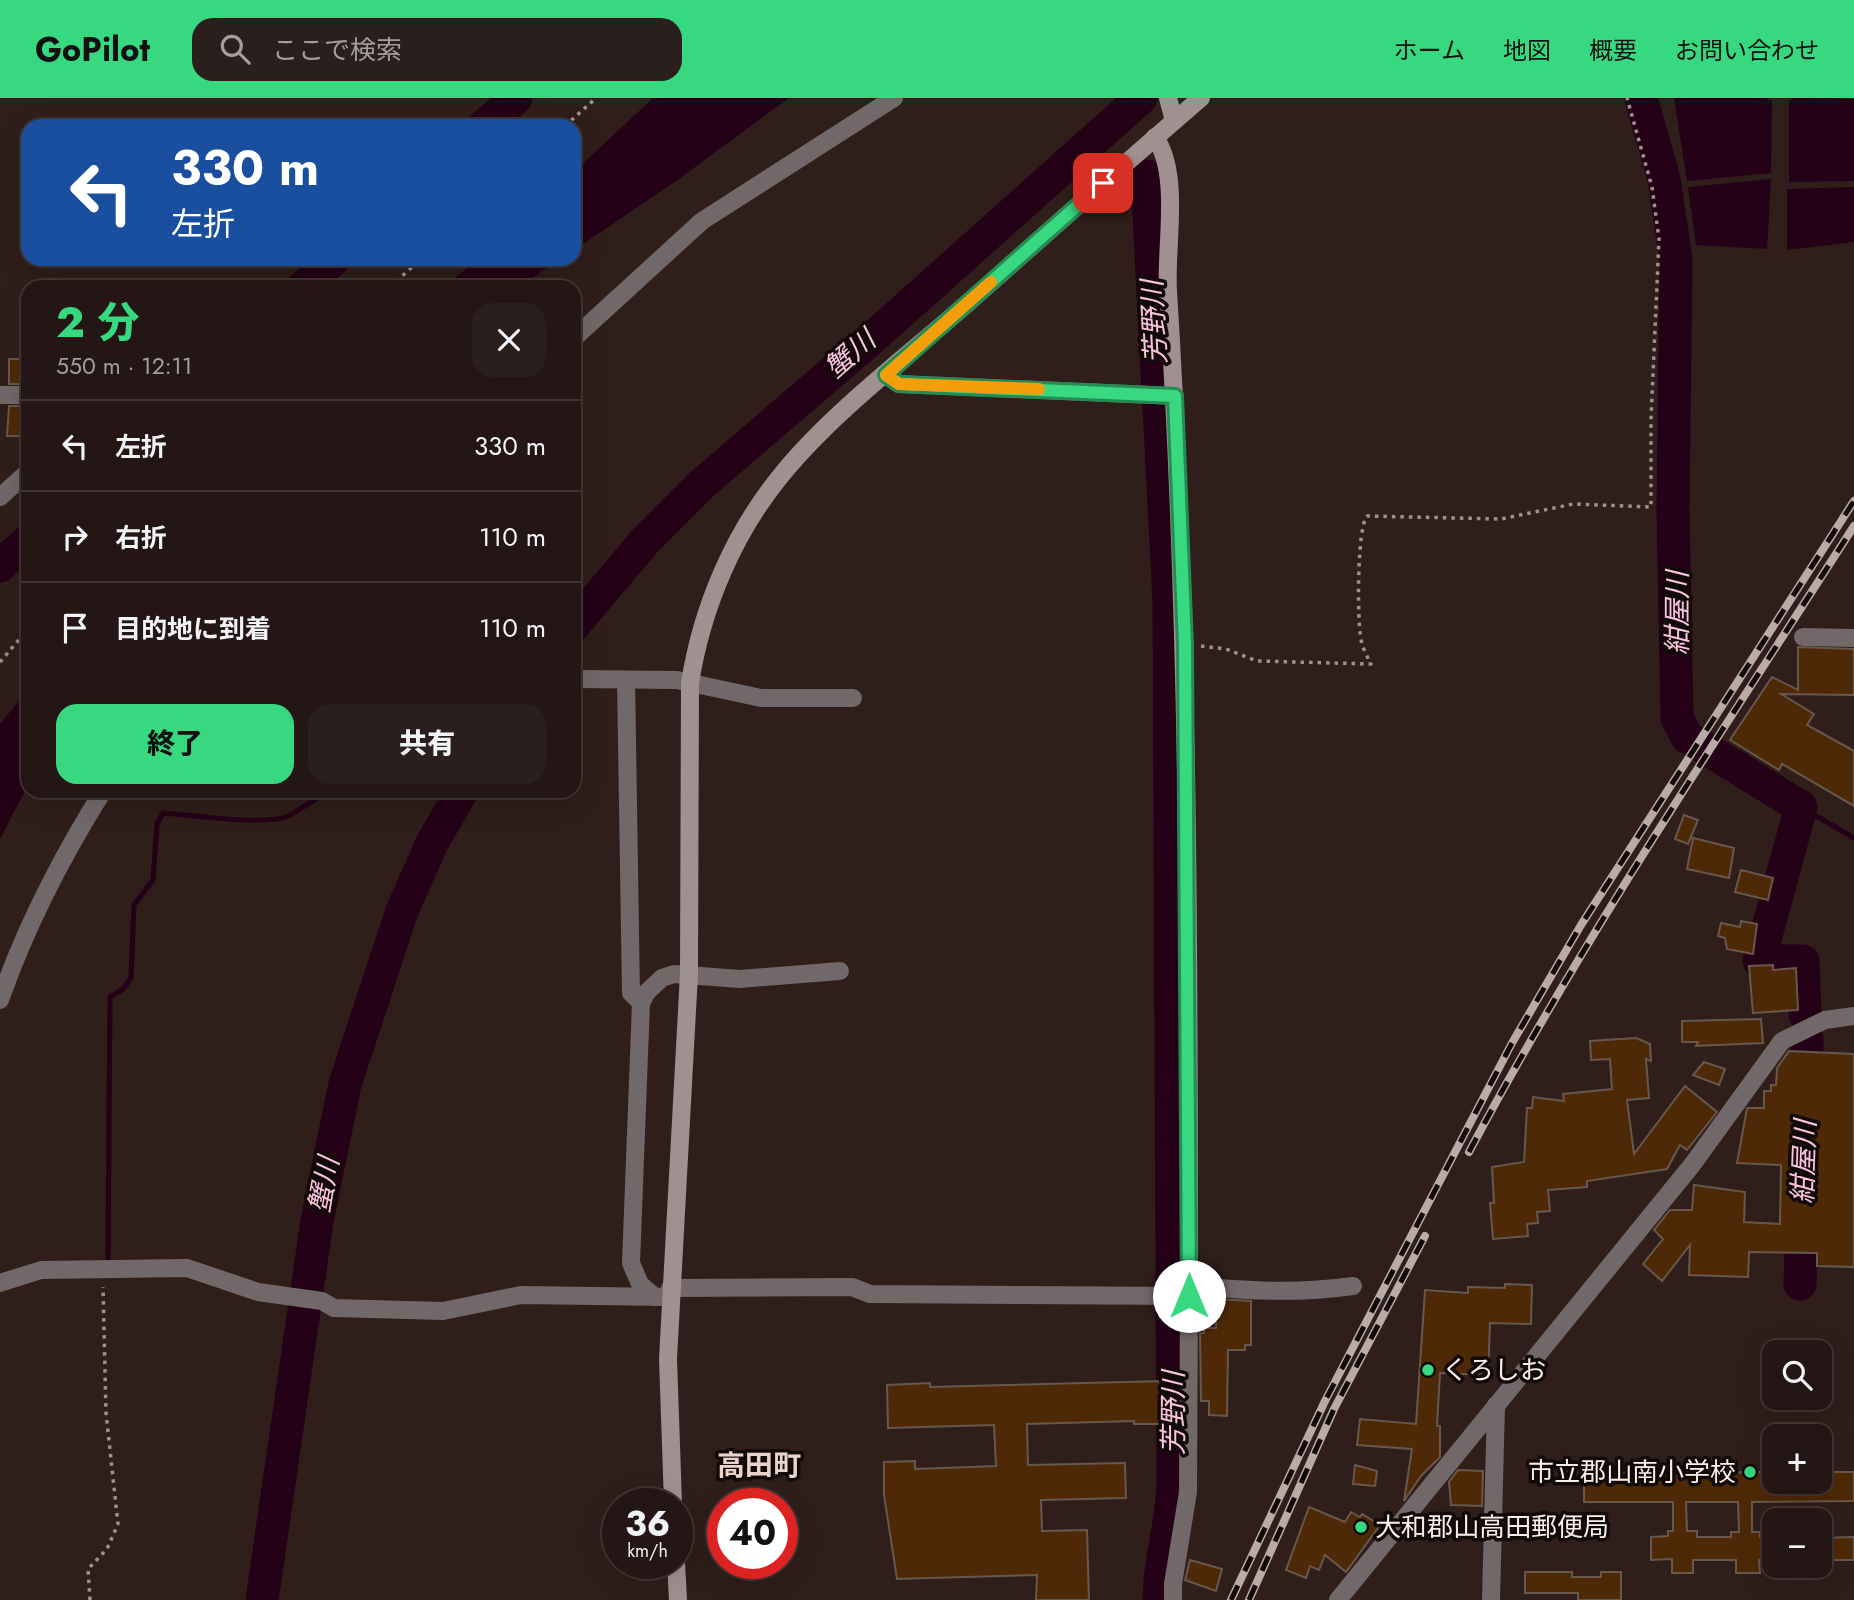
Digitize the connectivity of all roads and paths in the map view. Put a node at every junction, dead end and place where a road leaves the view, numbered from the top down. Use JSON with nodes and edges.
{"nodes":[{"id":1,"x":596,"y":98,"type":"edge"},
{"id":2,"x":894,"y":98,"type":"edge"},
{"id":3,"x":1168,"y":98,"type":"edge"},
{"id":4,"x":1200,"y":98,"type":"edge"},
{"id":5,"x":1627,"y":98,"type":"edge"},
{"id":6,"x":573,"y":119,"type":"edge"},
{"id":7,"x":1174,"y":121,"type":"junction"},
{"id":8,"x":1155,"y":137,"type":"junction"},
{"id":9,"x":413,"y":266,"type":"edge"},
{"id":10,"x":398,"y":280,"type":"edge"},
{"id":11,"x":581,"y":332,"type":"edge"},
{"id":12,"x":886,"y":375,"type":"junction"},
{"id":13,"x":0,"y":395,"type":"edge"},
{"id":14,"x":21,"y":395,"type":"edge"},
{"id":15,"x":1175,"y":396,"type":"junction"},
{"id":16,"x":21,"y":477,"type":"edge"},
{"id":17,"x":3,"y":490,"type":"edge"},
{"id":18,"x":21,"y":637,"type":"edge"},
{"id":19,"x":1803,"y":637,"type":"dead end"},
{"id":20,"x":1854,"y":638,"type":"edge"},
{"id":21,"x":1185,"y":645,"type":"junction"},
{"id":22,"x":0,"y":662,"type":"edge"},
{"id":23,"x":581,"y":679,"type":"edge"},
{"id":24,"x":626,"y":680,"type":"junction"},
{"id":25,"x":691,"y":683,"type":"junction"},
{"id":26,"x":853,"y":698,"type":"dead end"},
{"id":27,"x":99,"y":798,"type":"edge"},
{"id":28,"x":841,"y":971,"type":"dead end"},
{"id":29,"x":689,"y":974,"type":"junction"},
{"id":30,"x":0,"y":1000,"type":"edge"},
{"id":31,"x":641,"y":1003,"type":"junction"},
{"id":32,"x":1854,"y":1016,"type":"edge"},
{"id":33,"x":103,"y":1267,"type":"junction"},
{"id":34,"x":0,"y":1283,"type":"edge"},
{"id":35,"x":1353,"y":1286,"type":"dead end"},
{"id":36,"x":1189,"y":1290,"type":"junction"},
{"id":37,"x":665,"y":1294,"type":"junction"},
{"id":38,"x":1496,"y":1405,"type":"junction"},
{"id":39,"x":672,"y":1488,"type":"edge"},
{"id":40,"x":676,"y":1579,"type":"edge"},
{"id":41,"x":90,"y":1600,"type":"edge"},
{"id":42,"x":677,"y":1600,"type":"edge"},
{"id":43,"x":1173,"y":1600,"type":"edge"},
{"id":44,"x":1338,"y":1600,"type":"edge"},
{"id":45,"x":1491,"y":1600,"type":"edge"}],
"edges":[{"from":1,"to":6,"type":"path"},
{"from":2,"to":11,"type":"street"},
{"from":3,"to":7,"type":"street"},
{"from":4,"to":7,"type":"street"},
{"from":5,"to":21,"type":"path"},
{"from":7,"to":8,"type":"street"},
{"from":8,"to":12,"type":"street"},
{"from":8,"to":15,"type":"street"},
{"from":9,"to":10,"type":"path"},
{"from":12,"to":15,"type":"street"},
{"from":12,"to":25,"type":"street"},
{"from":13,"to":14,"type":"street"},
{"from":15,"to":21,"type":"street"},
{"from":16,"to":17,"type":"street"},
{"from":18,"to":22,"type":"path"},
{"from":19,"to":20,"type":"street"},
{"from":21,"to":36,"type":"street"},
{"from":23,"to":24,"type":"street"},
{"from":24,"to":25,"type":"street"},
{"from":24,"to":31,"type":"street"},
{"from":25,"to":26,"type":"street"},
{"from":25,"to":29,"type":"street"},
{"from":27,"to":30,"type":"street"},
{"from":28,"to":29,"type":"street"},
{"from":29,"to":31,"type":"street"},
{"from":29,"to":37,"type":"street"},
{"from":31,"to":37,"type":"street"},
{"from":32,"to":38,"type":"street"},
{"from":33,"to":34,"type":"street"},
{"from":33,"to":37,"type":"street"},
{"from":33,"to":41,"type":"path"},
{"from":35,"to":36,"type":"street"},
{"from":36,"to":37,"type":"street"},
{"from":36,"to":43,"type":"street"},
{"from":37,"to":39,"type":"street"},
{"from":38,"to":44,"type":"street"},
{"from":38,"to":45,"type":"street"},
{"from":40,"to":42,"type":"street"}]}
